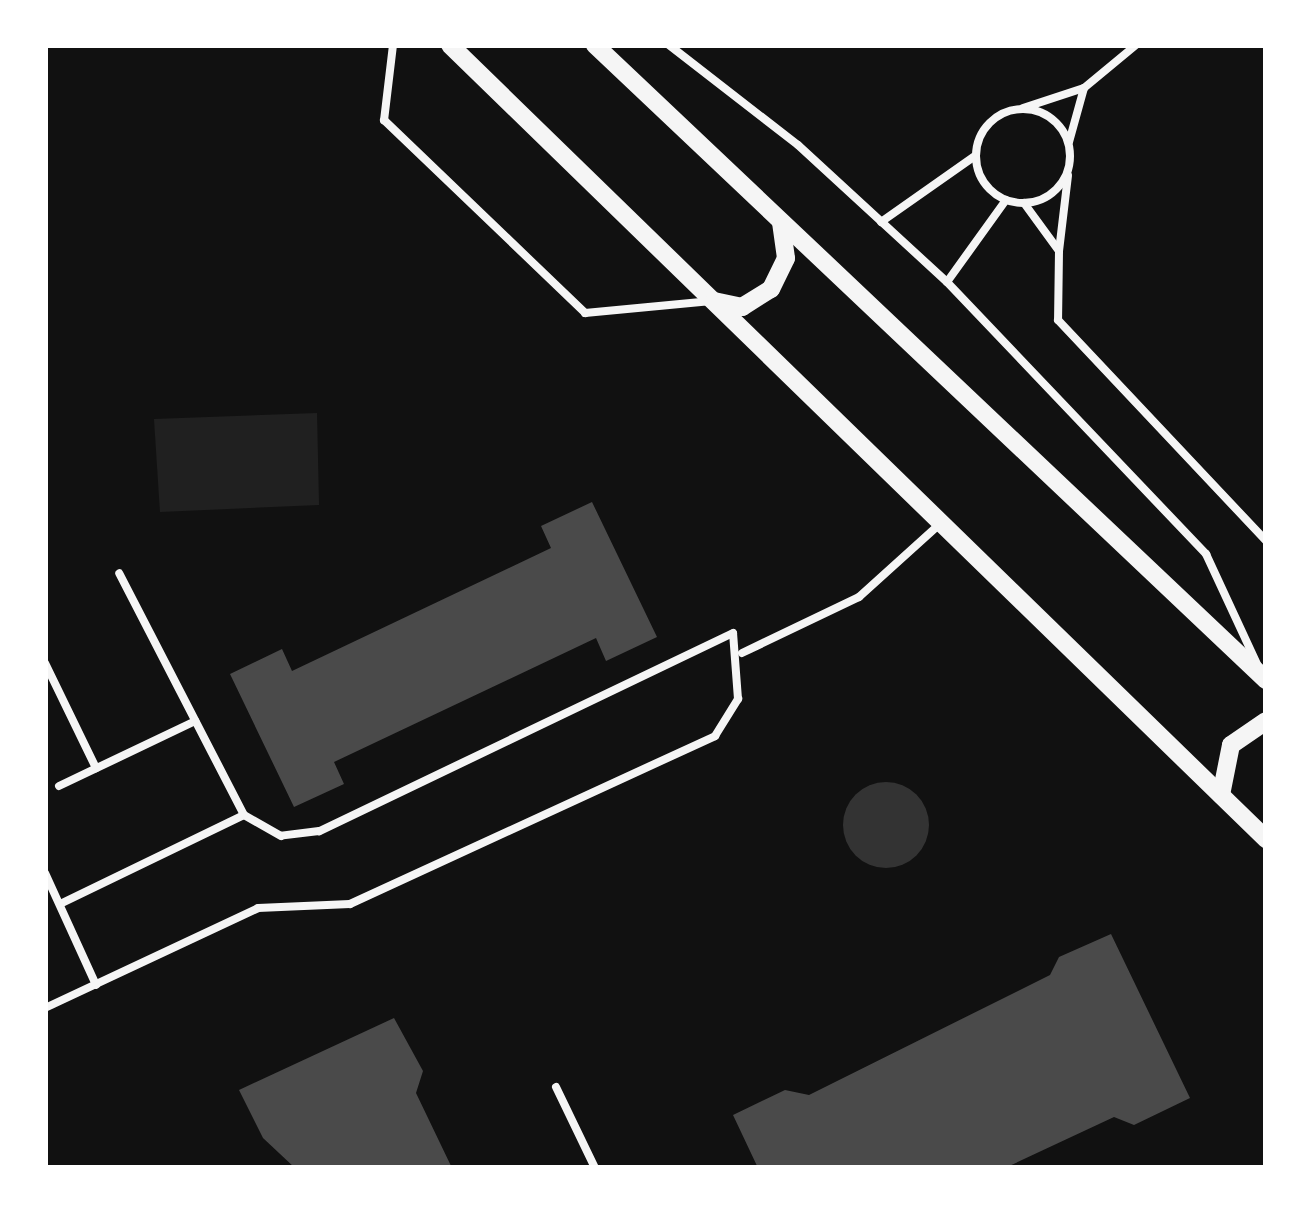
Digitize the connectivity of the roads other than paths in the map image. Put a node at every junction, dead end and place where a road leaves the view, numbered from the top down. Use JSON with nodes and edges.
{"nodes":[{"id":1,"x":394,"y":45,"type":"edge"},
{"id":2,"x":450,"y":45,"type":"edge"},
{"id":3,"x":595,"y":45,"type":"edge"},
{"id":4,"x":669,"y":45,"type":"edge"},
{"id":5,"x":1136,"y":45,"type":"edge"},
{"id":6,"x":1084,"y":88,"type":"junction"},
{"id":7,"x":1023,"y":108,"type":"junction"},
{"id":8,"x":1069,"y":142,"type":"junction"},
{"id":9,"x":975,"y":156,"type":"junction"},
{"id":10,"x":1068,"y":172,"type":"junction"},
{"id":11,"x":1006,"y":200,"type":"junction"},
{"id":12,"x":1024,"y":203,"type":"junction"},
{"id":13,"x":881,"y":222,"type":"junction"},
{"id":14,"x":780,"y":224,"type":"junction"},
{"id":15,"x":1059,"y":251,"type":"junction"},
{"id":16,"x":947,"y":282,"type":"junction"},
{"id":17,"x":713,"y":301,"type":"junction"},
{"id":18,"x":941,"y":523,"type":"junction"},
{"id":19,"x":1266,"y":541,"type":"edge"},
{"id":20,"x":119,"y":573,"type":"dead end"},
{"id":21,"x":742,"y":654,"type":"junction"},
{"id":22,"x":45,"y":663,"type":"edge"},
{"id":23,"x":1263,"y":678,"type":"edge"},
{"id":24,"x":194,"y":721,"type":"junction"},
{"id":25,"x":1266,"y":721,"type":"edge"},
{"id":26,"x":96,"y":768,"type":"junction"},
{"id":27,"x":59,"y":786,"type":"dead end"},
{"id":28,"x":1222,"y":795,"type":"junction"},
{"id":29,"x":244,"y":815,"type":"junction"},
{"id":30,"x":1266,"y":839,"type":"edge"},
{"id":31,"x":45,"y":873,"type":"edge"},
{"id":32,"x":60,"y":904,"type":"junction"},
{"id":33,"x":96,"y":985,"type":"junction"},
{"id":34,"x":45,"y":1008,"type":"edge"},
{"id":35,"x":556,"y":1087,"type":"dead end"},
{"id":36,"x":595,"y":1168,"type":"edge"}],
"edges":[{"from":1,"to":17,"type":"lane"},
{"from":2,"to":17,"type":"street"},
{"from":3,"to":14,"type":"street"},
{"from":4,"to":13,"type":"lane"},
{"from":5,"to":6,"type":"lane"},
{"from":6,"to":7,"type":"lane"},
{"from":6,"to":8,"type":"lane"},
{"from":7,"to":8,"type":"lane"},
{"from":7,"to":9,"type":"lane"},
{"from":8,"to":10,"type":"lane"},
{"from":9,"to":11,"type":"lane"},
{"from":9,"to":13,"type":"lane"},
{"from":10,"to":12,"type":"lane"},
{"from":10,"to":15,"type":"lane"},
{"from":11,"to":12,"type":"lane"},
{"from":11,"to":16,"type":"lane"},
{"from":12,"to":15,"type":"lane"},
{"from":13,"to":16,"type":"lane"},
{"from":14,"to":17,"type":"street"},
{"from":14,"to":23,"type":"street"},
{"from":15,"to":19,"type":"lane"},
{"from":16,"to":23,"type":"lane"},
{"from":17,"to":18,"type":"street"},
{"from":18,"to":21,"type":"lane"},
{"from":18,"to":28,"type":"street"},
{"from":20,"to":24,"type":"lane"},
{"from":21,"to":29,"type":"lane"},
{"from":21,"to":33,"type":"lane"},
{"from":22,"to":26,"type":"lane"},
{"from":24,"to":26,"type":"lane"},
{"from":24,"to":29,"type":"lane"},
{"from":25,"to":28,"type":"street"},
{"from":26,"to":27,"type":"lane"},
{"from":28,"to":30,"type":"street"},
{"from":29,"to":32,"type":"lane"},
{"from":31,"to":32,"type":"lane"},
{"from":32,"to":33,"type":"lane"},
{"from":33,"to":34,"type":"lane"},
{"from":35,"to":36,"type":"lane"}]}
